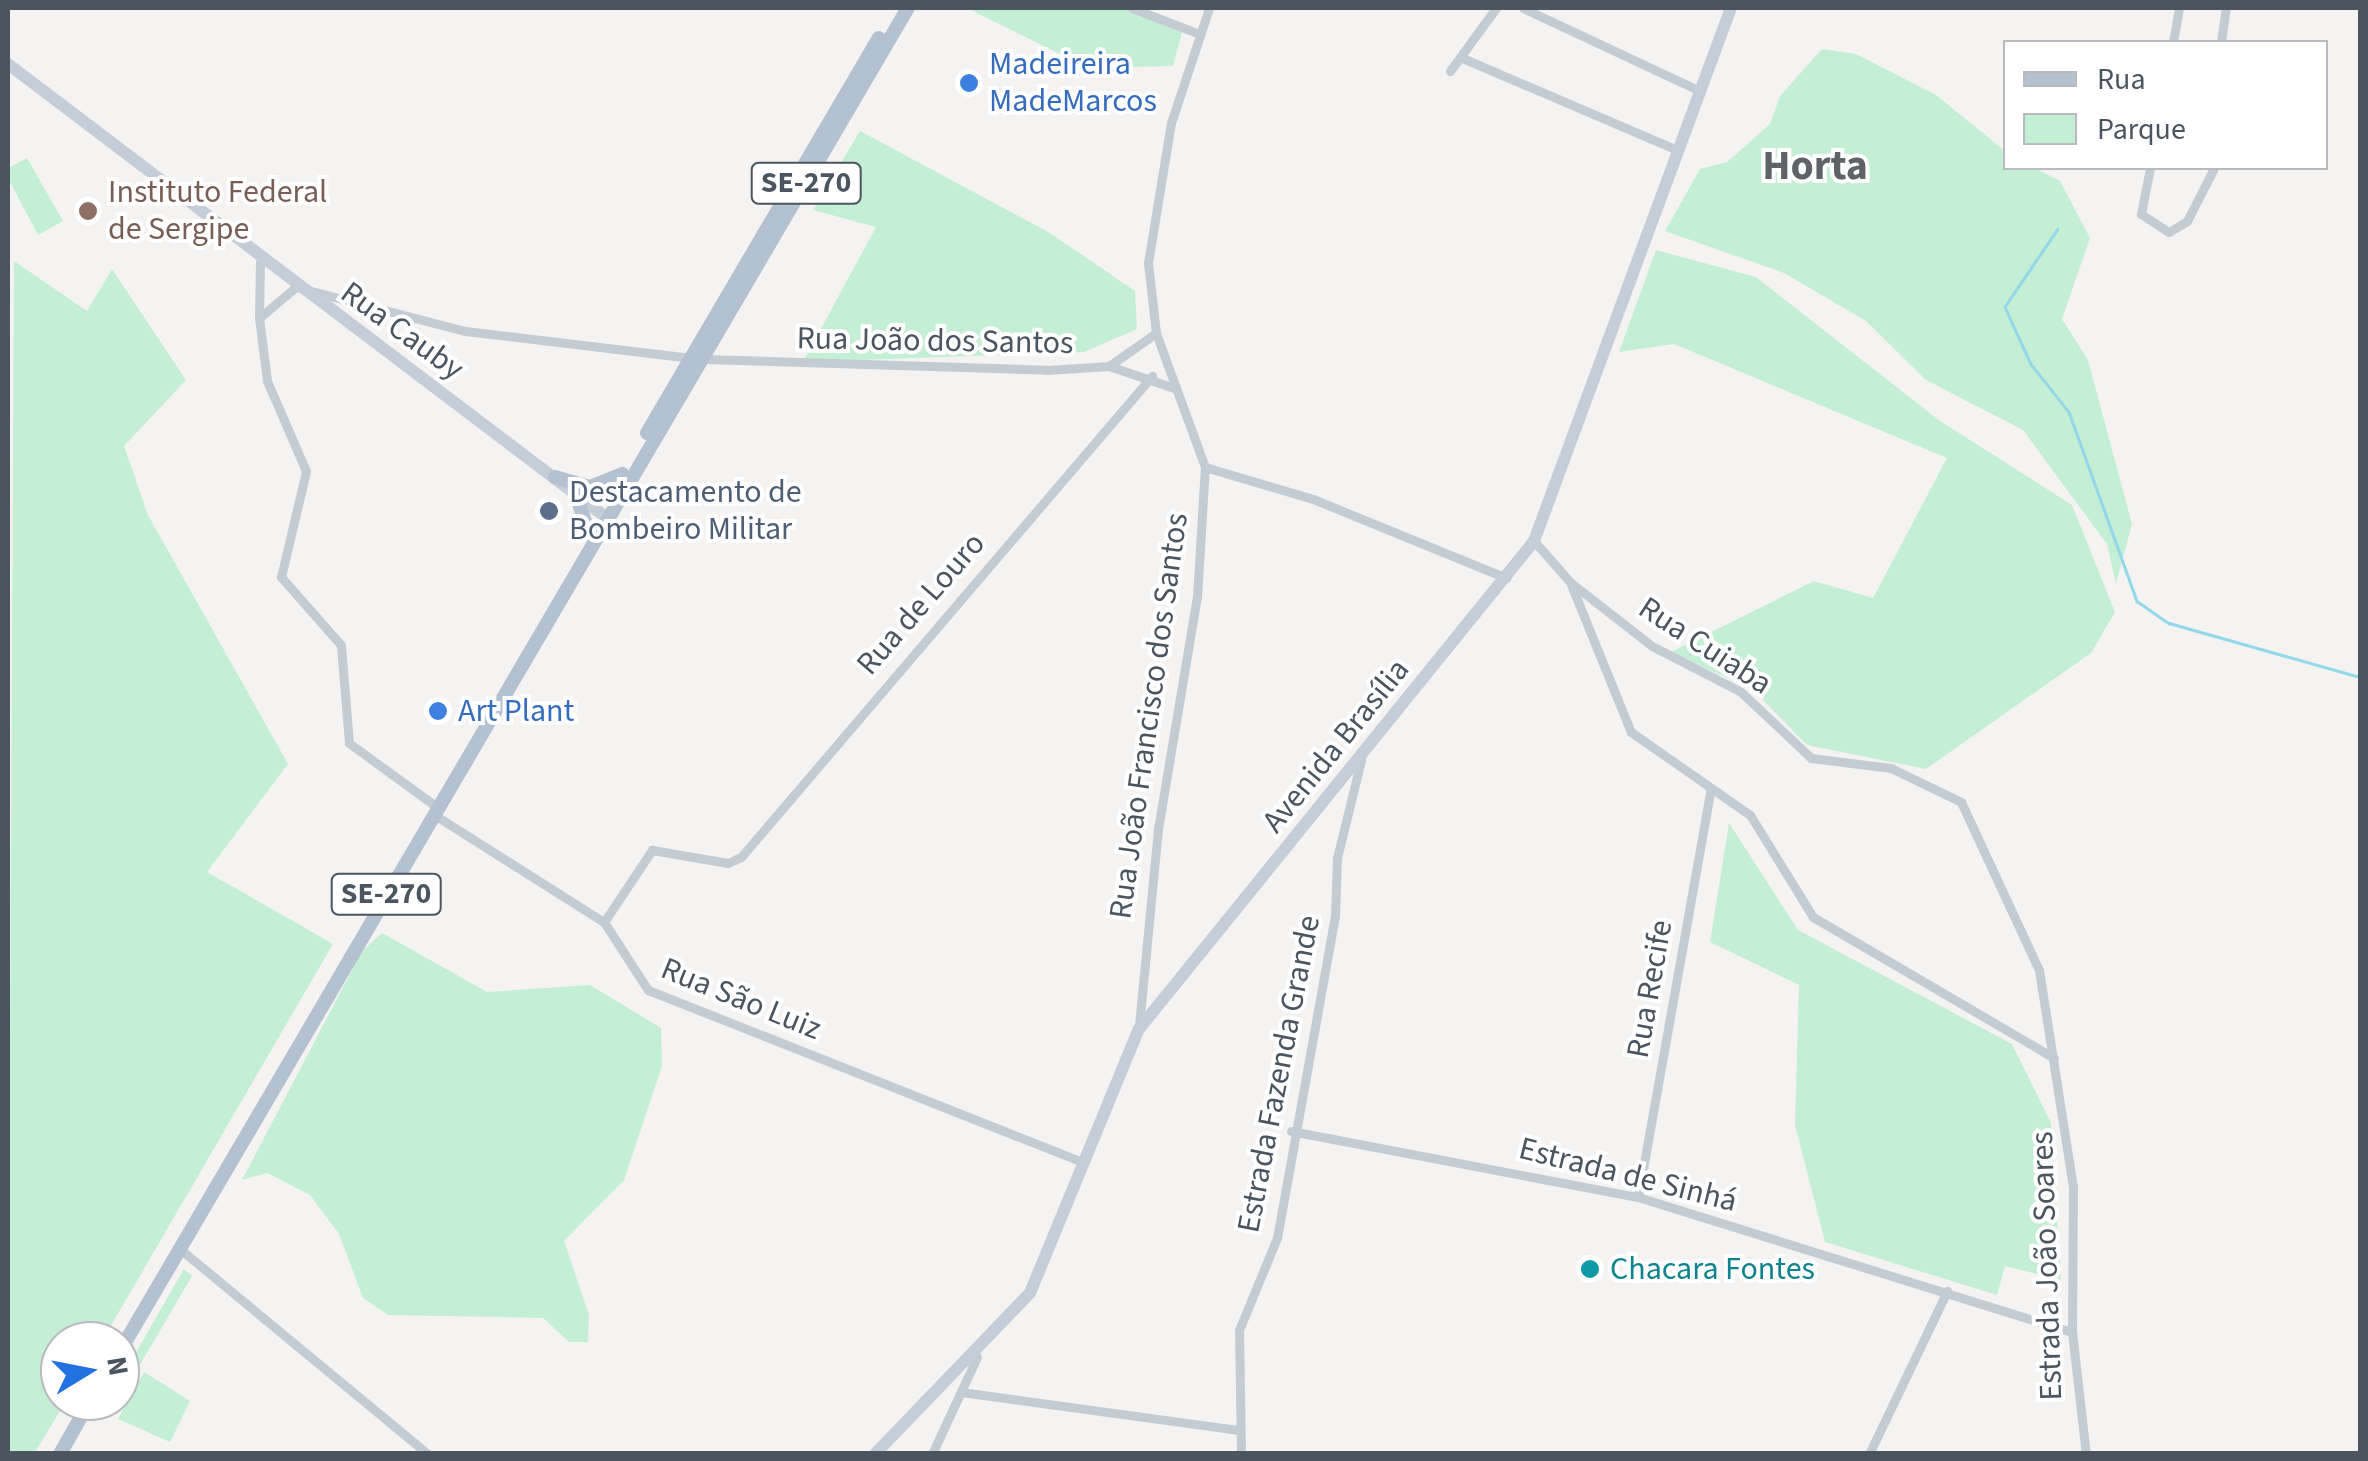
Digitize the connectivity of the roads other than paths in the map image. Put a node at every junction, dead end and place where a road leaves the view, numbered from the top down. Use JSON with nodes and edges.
{"nodes":[{"id":1,"x":898,"y":8,"type":"edge"},
{"id":2,"x":908,"y":8,"type":"edge"},
{"id":3,"x":1132,"y":8,"type":"edge"},
{"id":4,"x":1209,"y":8,"type":"edge"},
{"id":5,"x":1496,"y":8,"type":"edge"},
{"id":6,"x":1524,"y":8,"type":"edge"},
{"id":7,"x":1731,"y":8,"type":"edge"},
{"id":8,"x":2179,"y":8,"type":"edge"},
{"id":9,"x":2226,"y":8,"type":"edge"},
{"id":10,"x":1197,"y":33,"type":"junction"},
{"id":11,"x":2172,"y":40,"type":"edge"},
{"id":12,"x":2221,"y":40,"type":"edge"},
{"id":13,"x":1460,"y":57,"type":"junction"},
{"id":14,"x":8,"y":64,"type":"edge"},
{"id":15,"x":1450,"y":70,"type":"dead end"},
{"id":16,"x":1700,"y":91,"type":"junction"},
{"id":17,"x":1677,"y":150,"type":"junction"},
{"id":18,"x":2150,"y":170,"type":"edge"},
{"id":19,"x":2213,"y":170,"type":"edge"},
{"id":20,"x":260,"y":262,"type":"junction"},
{"id":21,"x":296,"y":287,"type":"junction"},
{"id":22,"x":259,"y":318,"type":"junction"},
{"id":23,"x":1156,"y":333,"type":"junction"},
{"id":24,"x":697,"y":358,"type":"junction"},
{"id":25,"x":1109,"y":366,"type":"junction"},
{"id":26,"x":1152,"y":376,"type":"junction"},
{"id":27,"x":1174,"y":388,"type":"junction"},
{"id":28,"x":1205,"y":467,"type":"junction"},
{"id":29,"x":623,"y":474,"type":"junction"},
{"id":30,"x":556,"y":477,"type":"junction"},
{"id":31,"x":576,"y":494,"type":"junction"},
{"id":32,"x":613,"y":498,"type":"junction"},
{"id":33,"x":603,"y":515,"type":"junction"},
{"id":34,"x":590,"y":536,"type":"junction"},
{"id":35,"x":1534,"y":541,"type":"junction"},
{"id":36,"x":1510,"y":579,"type":"junction"},
{"id":37,"x":1570,"y":582,"type":"junction"},
{"id":38,"x":1362,"y":760,"type":"junction"},
{"id":39,"x":1925,"y":780,"type":"joint"},
{"id":40,"x":1711,"y":790,"type":"junction"},
{"id":41,"x":435,"y":810,"type":"junction"},
{"id":42,"x":604,"y":922,"type":"junction"},
{"id":43,"x":1139,"y":1029,"type":"junction"},
{"id":44,"x":2054,"y":1058,"type":"junction"},
{"id":45,"x":1292,"y":1130,"type":"junction"},
{"id":46,"x":1080,"y":1161,"type":"junction"},
{"id":47,"x":1638,"y":1196,"type":"junction"},
{"id":48,"x":180,"y":1249,"type":"junction"},
{"id":49,"x":1948,"y":1291,"type":"junction"},
{"id":50,"x":138,"y":1321,"type":"edge"},
{"id":51,"x":2072,"y":1332,"type":"junction"},
{"id":52,"x":976,"y":1357,"type":"junction"},
{"id":53,"x":961,"y":1392,"type":"junction"},
{"id":54,"x":79,"y":1421,"type":"edge"},
{"id":55,"x":1238,"y":1430,"type":"junction"},
{"id":56,"x":60,"y":1454,"type":"edge"},
{"id":57,"x":428,"y":1454,"type":"edge"},
{"id":58,"x":876,"y":1454,"type":"edge"},
{"id":59,"x":932,"y":1454,"type":"edge"},
{"id":60,"x":1241,"y":1454,"type":"edge"},
{"id":61,"x":1870,"y":1454,"type":"edge"},
{"id":62,"x":2086,"y":1454,"type":"edge"}],
"edges":[{"from":1,"to":24,"type":"main road","number":"SE-270"},
{"from":2,"to":24,"type":"main road","number":"SE-270"},
{"from":3,"to":10,"type":"street"},
{"from":4,"to":10,"type":"street","name":"Rua João Francisco dos Santos"},
{"from":5,"to":13,"type":"street"},
{"from":6,"to":16,"type":"street"},
{"from":7,"to":16,"type":"main road","name":"Avenida Brasília"},
{"from":8,"to":11,"type":"street"},
{"from":9,"to":12,"type":"street"},
{"from":10,"to":23,"type":"street","name":"Rua João Francisco dos Santos"},
{"from":13,"to":15,"type":"street"},
{"from":13,"to":17,"type":"street"},
{"from":14,"to":20,"type":"main road","name":"Rua Cauby"},
{"from":16,"to":17,"type":"main road","name":"Avenida Brasília"},
{"from":17,"to":35,"type":"main road","name":"Avenida Brasília"},
{"from":18,"to":19,"type":"street"},
{"from":20,"to":21,"type":"main road","name":"Rua Cauby"},
{"from":20,"to":22,"type":"street"},
{"from":21,"to":22,"type":"street"},
{"from":21,"to":24,"type":"street","name":"Rua João dos Santos"},
{"from":21,"to":30,"type":"main road","name":"Rua Cauby"},
{"from":22,"to":41,"type":"street","name":"Rua São Luiz"},
{"from":23,"to":25,"type":"street","name":"Rua João dos Santos"},
{"from":23,"to":27,"type":"street","name":"Rua João Francisco dos Santos"},
{"from":24,"to":25,"type":"street","name":"Rua João dos Santos"},
{"from":24,"to":29,"type":"main road","number":"SE-270"},
{"from":24,"to":32,"type":"main road","number":"SE-270"},
{"from":25,"to":26,"type":"street"},
{"from":26,"to":27,"type":"street"},
{"from":26,"to":42,"type":"street","name":"Rua de Louro"},
{"from":27,"to":28,"type":"street","name":"Rua João Francisco dos Santos"},
{"from":28,"to":36,"type":"street"},
{"from":28,"to":43,"type":"street","name":"Rua João Francisco dos Santos"},
{"from":29,"to":30,"type":"main road"},
{"from":29,"to":32,"type":"main road","number":"SE-270"},
{"from":30,"to":31,"type":"main road","name":"Rua Cauby"},
{"from":31,"to":33,"type":"main road","name":"Rua Cauby"},
{"from":31,"to":34,"type":"main road"},
{"from":32,"to":33,"type":"main road","number":"SE-270"},
{"from":33,"to":34,"type":"main road","number":"SE-270"},
{"from":34,"to":41,"type":"main road","number":"SE-270"},
{"from":35,"to":36,"type":"main road","name":"Avenida Brasília"},
{"from":35,"to":37,"type":"street"},
{"from":36,"to":38,"type":"main road","name":"Avenida Brasília"},
{"from":37,"to":39,"type":"street","name":"Rua Cuiaba"},
{"from":37,"to":40,"type":"street"},
{"from":38,"to":43,"type":"main road","name":"Avenida Brasília"},
{"from":38,"to":45,"type":"street","name":"Estrada Fazenda Grande"},
{"from":39,"to":44,"type":"street","name":"Estrada João Soares"},
{"from":40,"to":44,"type":"street"},
{"from":40,"to":47,"type":"street","name":"Rua Recife"},
{"from":41,"to":42,"type":"street","name":"Rua São Luiz"},
{"from":41,"to":48,"type":"main road","number":"SE-270"},
{"from":42,"to":46,"type":"street","name":"Rua São Luiz"},
{"from":43,"to":46,"type":"main road","name":"Avenida Brasília"},
{"from":44,"to":51,"type":"street","name":"Estrada João Soares"},
{"from":45,"to":47,"type":"street","name":"Estrada de Sinhá"},
{"from":45,"to":55,"type":"street","name":"Estrada Fazenda Grande"},
{"from":46,"to":52,"type":"main road","name":"Avenida Brasília"},
{"from":47,"to":49,"type":"street","name":"Estrada de Sinhá"},
{"from":48,"to":50,"type":"main road","number":"SE-270"},
{"from":48,"to":57,"type":"street"},
{"from":49,"to":51,"type":"street","name":"Estrada de Sinhá"},
{"from":49,"to":61,"type":"street"},
{"from":51,"to":62,"type":"street","name":"Estrada João Soares"},
{"from":52,"to":53,"type":"street"},
{"from":52,"to":58,"type":"main road","name":"Avenida Brasília"},
{"from":53,"to":55,"type":"street"},
{"from":53,"to":59,"type":"street"},
{"from":54,"to":56,"type":"main road"},
{"from":55,"to":60,"type":"street","name":"Estrada Fazenda Grande"}]}
